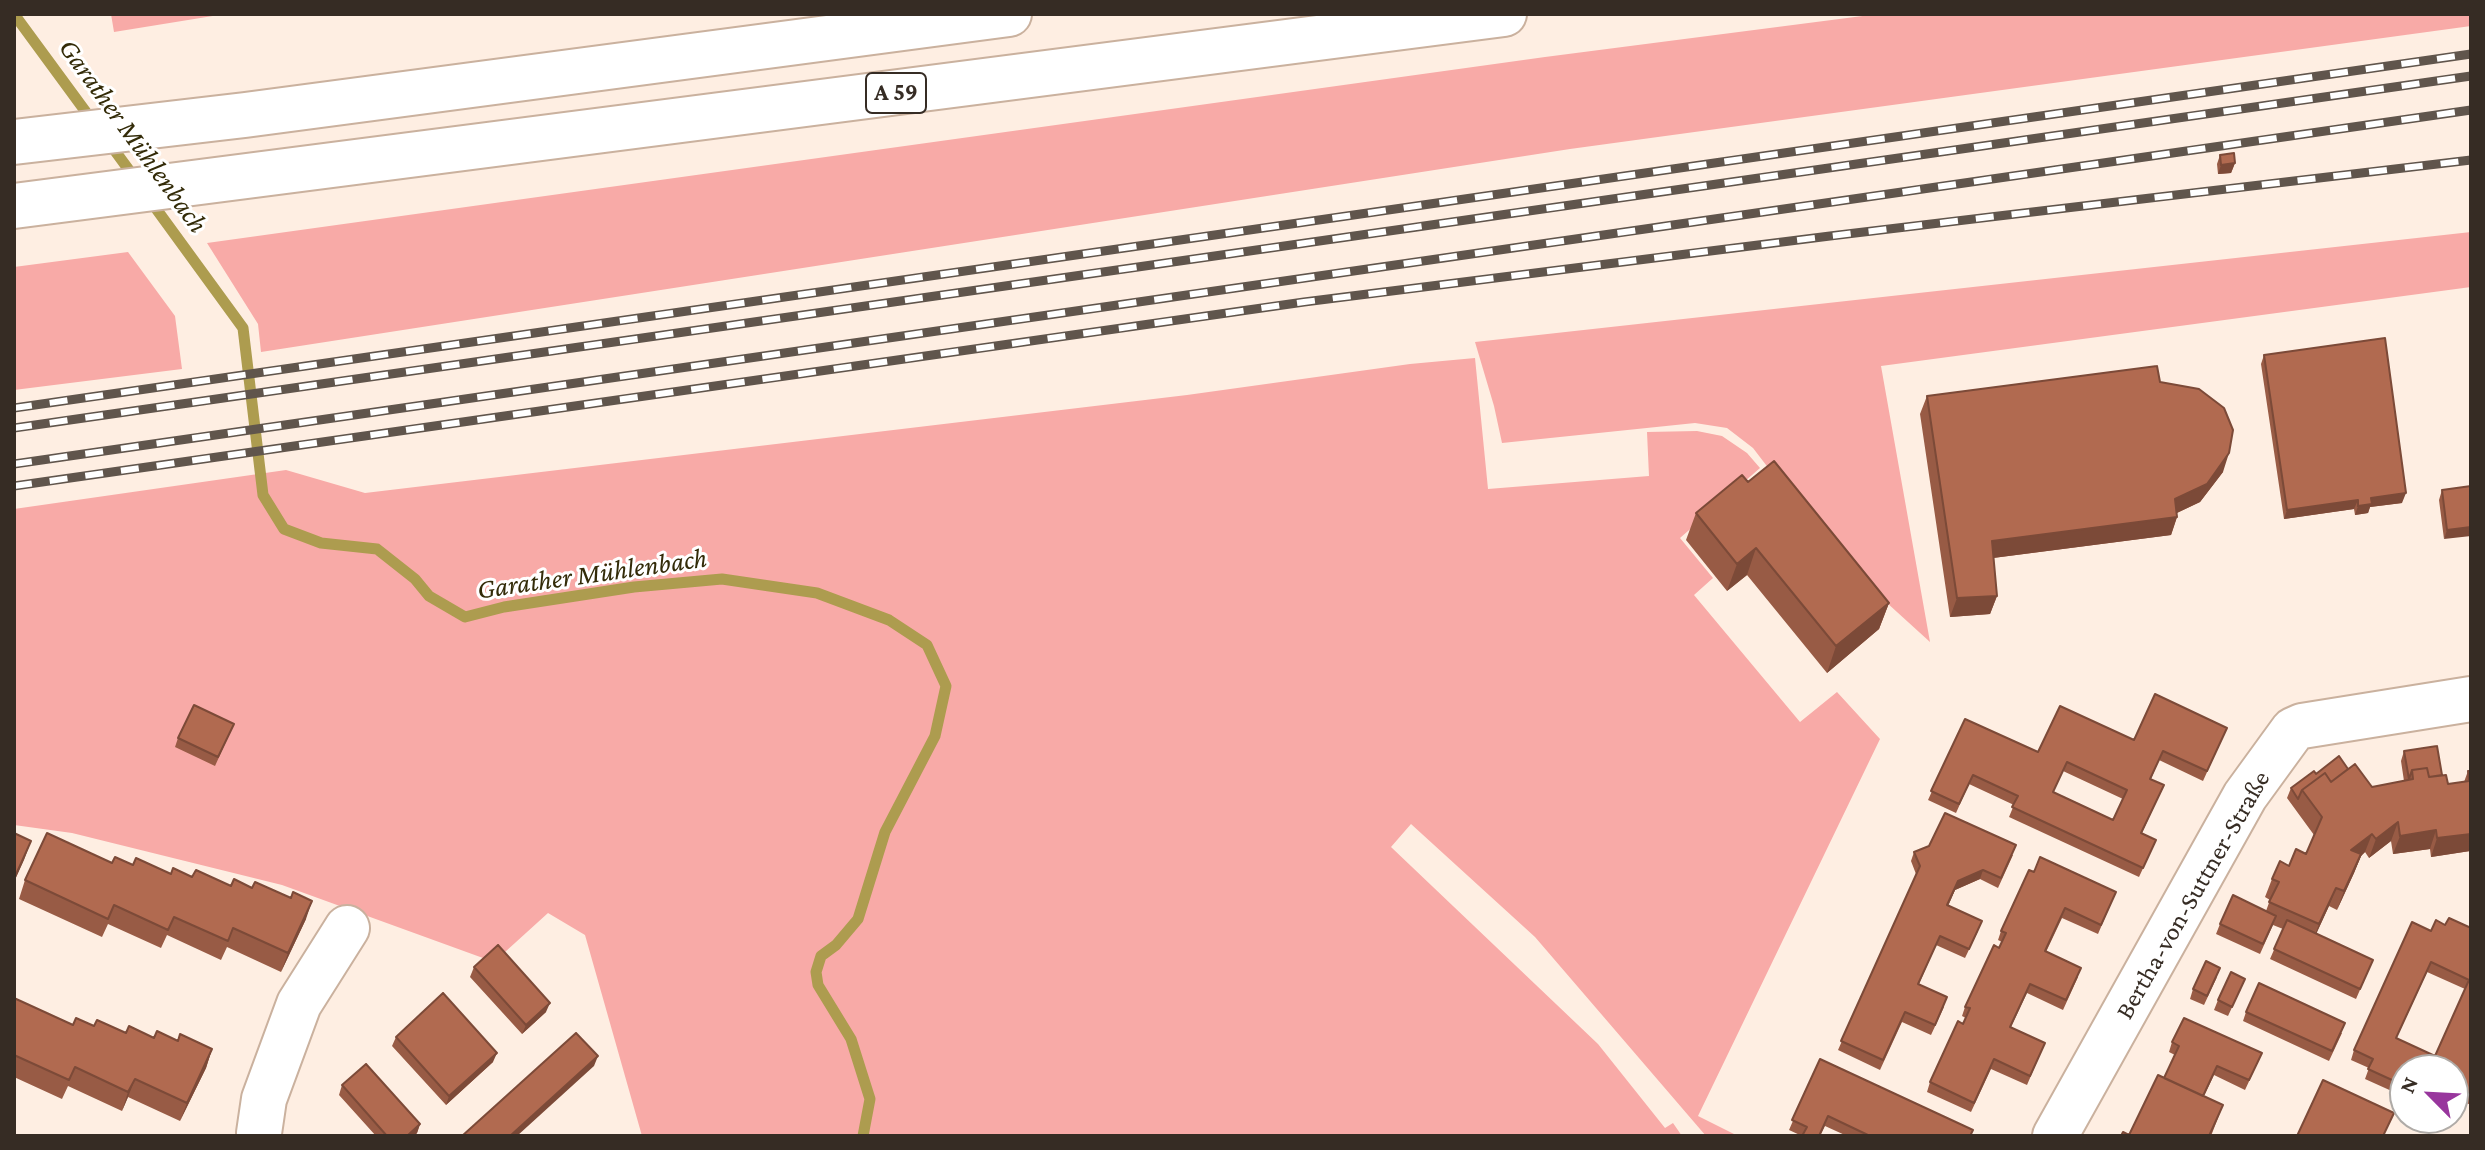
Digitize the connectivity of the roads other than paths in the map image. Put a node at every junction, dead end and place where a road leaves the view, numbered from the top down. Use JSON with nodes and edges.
{"nodes":[{"id":1,"x":1009,"y":14,"type":"edge"},
{"id":2,"x":1504,"y":14,"type":"edge"},
{"id":3,"x":16,"y":142,"type":"edge"},
{"id":4,"x":32,"y":203,"type":"edge"},
{"id":5,"x":2471,"y":699,"type":"edge"},
{"id":6,"x":347,"y":928,"type":"dead end"},
{"id":7,"x":267,"y":1135,"type":"edge"},
{"id":8,"x":2055,"y":1136,"type":"edge"}],
"edges":[{"from":1,"to":3,"type":"main road"},
{"from":2,"to":4,"type":"main road","number":"A 59"},
{"from":5,"to":8,"type":"main road","name":"Bertha-von-Suttner-Straße"},
{"from":6,"to":7,"type":"main road"}]}
